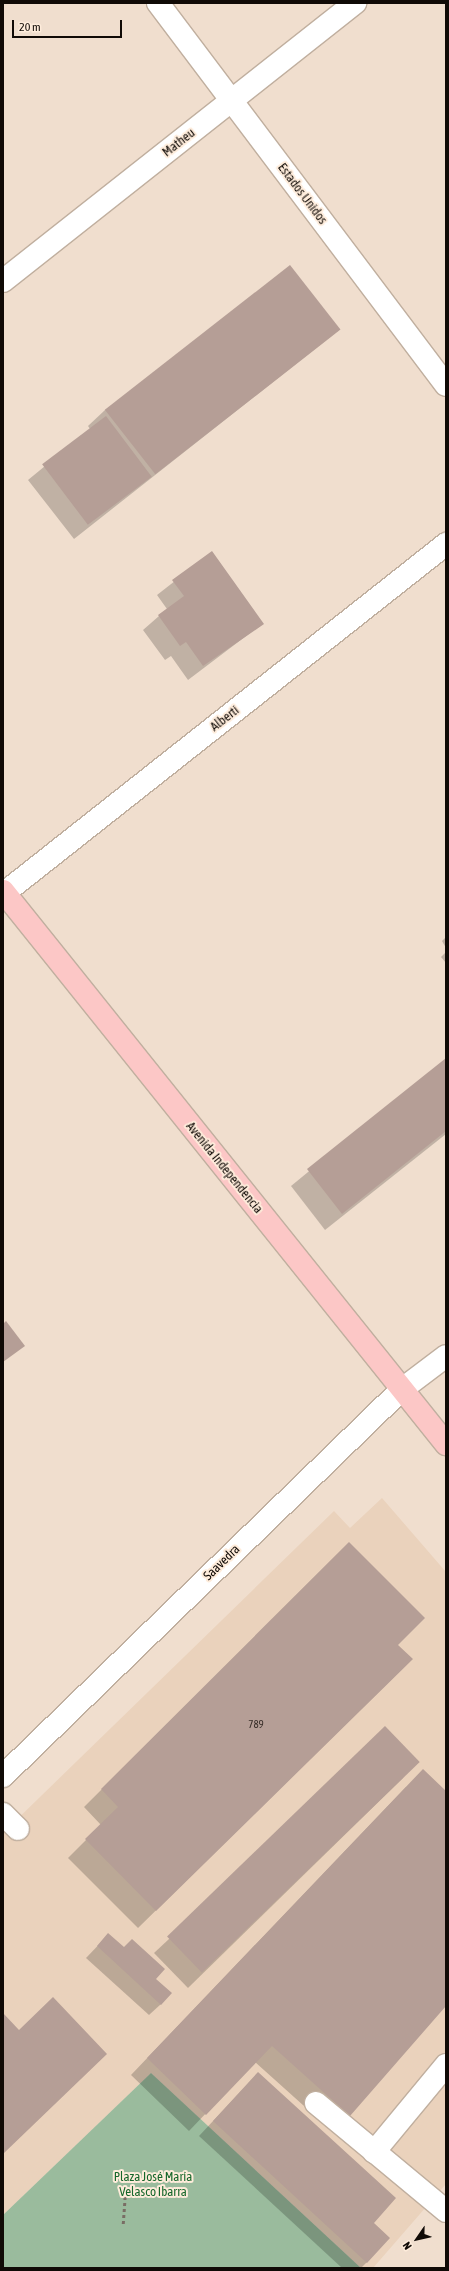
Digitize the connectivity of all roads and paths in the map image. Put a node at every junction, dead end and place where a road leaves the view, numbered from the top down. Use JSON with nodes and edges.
{"nodes":[{"id":1,"x":158,"y":3,"type":"edge"},
{"id":2,"x":355,"y":3,"type":"edge"},
{"id":3,"x":232,"y":101,"type":"junction"},
{"id":4,"x":3,"y":281,"type":"edge"},
{"id":5,"x":446,"y":385,"type":"edge"},
{"id":6,"x":446,"y":544,"type":"edge"},
{"id":7,"x":4,"y":892,"type":"edge"},
{"id":8,"x":446,"y":1356,"type":"edge"},
{"id":9,"x":401,"y":1390,"type":"junction"},
{"id":10,"x":446,"y":1444,"type":"edge"},
{"id":11,"x":3,"y":1776,"type":"edge"},
{"id":12,"x":446,"y":2065,"type":"edge"},
{"id":13,"x":316,"y":2103,"type":"dead end"},
{"id":14,"x":374,"y":2152,"type":"junction"},
{"id":15,"x":125,"y":2192,"type":"dead end"},
{"id":16,"x":446,"y":2211,"type":"edge"},
{"id":17,"x":123,"y":2224,"type":"dead end"}],
"edges":[{"from":1,"to":3,"type":"street","name":"Estados Unidos"},
{"from":2,"to":3,"type":"street","name":"Matheu"},
{"from":3,"to":4,"type":"street","name":"Matheu"},
{"from":3,"to":5,"type":"street","name":"Estados Unidos"},
{"from":6,"to":7,"type":"street","name":"Alberti"},
{"from":7,"to":9,"type":"main road","name":"Avenida Independencia"},
{"from":8,"to":9,"type":"street","name":"Saavedra"},
{"from":9,"to":10,"type":"main road","name":"Avenida Independencia"},
{"from":9,"to":11,"type":"street","name":"Saavedra"},
{"from":12,"to":14,"type":"street"},
{"from":13,"to":14,"type":"street"},
{"from":14,"to":16,"type":"street"},
{"from":15,"to":17,"type":"path"}]}
